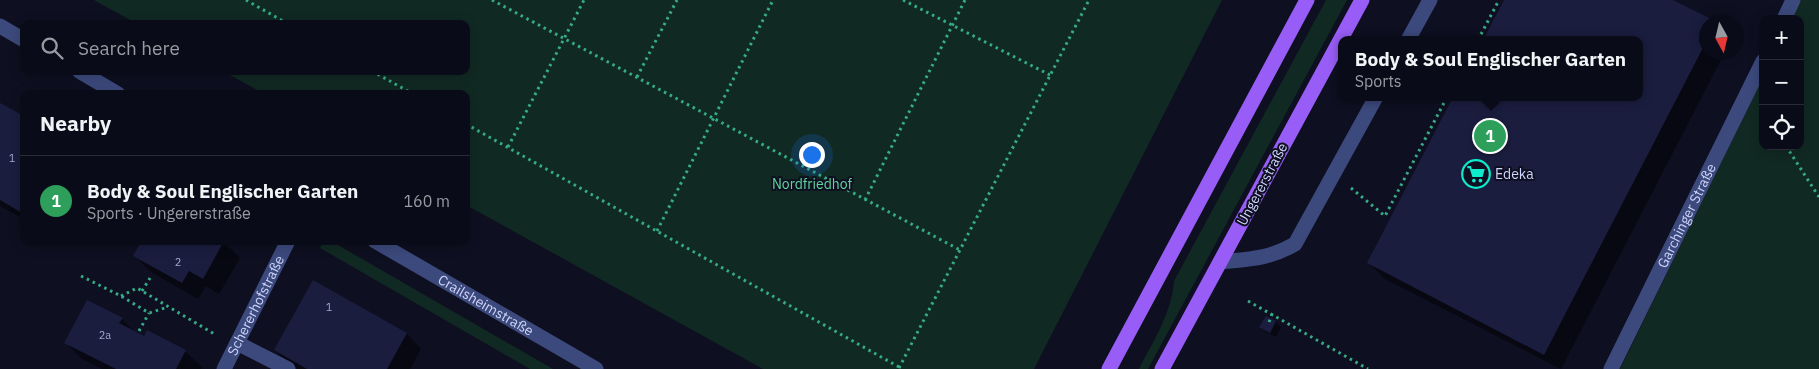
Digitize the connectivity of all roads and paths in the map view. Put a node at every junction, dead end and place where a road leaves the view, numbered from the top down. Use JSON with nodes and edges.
{"nodes":[{"id":1,"x":246,"y":0,"type":"edge"},
{"id":2,"x":257,"y":0,"type":"edge"},
{"id":3,"x":492,"y":0,"type":"edge"},
{"id":4,"x":584,"y":0,"type":"edge"},
{"id":5,"x":676,"y":0,"type":"edge"},
{"id":6,"x":773,"y":0,"type":"edge"},
{"id":7,"x":903,"y":0,"type":"edge"},
{"id":8,"x":965,"y":0,"type":"edge"},
{"id":9,"x":1089,"y":0,"type":"edge"},
{"id":10,"x":1307,"y":0,"type":"edge"},
{"id":11,"x":1362,"y":0,"type":"edge"},
{"id":12,"x":1430,"y":0,"type":"edge"},
{"id":13,"x":1498,"y":0,"type":"edge"},
{"id":14,"x":1793,"y":0,"type":"edge"},
{"id":15,"x":254,"y":5,"type":"junction"},
{"id":16,"x":1786,"y":15,"type":"edge"},
{"id":17,"x":281,"y":20,"type":"edge"},
{"id":18,"x":952,"y":25,"type":"junction"},
{"id":19,"x":0,"y":26,"type":"edge"},
{"id":20,"x":1342,"y":36,"type":"edge"},
{"id":21,"x":1410,"y":36,"type":"edge"},
{"id":22,"x":1480,"y":36,"type":"edge"},
{"id":23,"x":20,"y":38,"type":"edge"},
{"id":24,"x":564,"y":39,"type":"junction"},
{"id":25,"x":1338,"y":44,"type":"edge"},
{"id":26,"x":1759,"y":69,"type":"edge"},
{"id":27,"x":86,"y":75,"type":"edge"},
{"id":28,"x":379,"y":75,"type":"edge"},
{"id":29,"x":1050,"y":75,"type":"junction"},
{"id":30,"x":637,"y":78,"type":"junction"},
{"id":31,"x":111,"y":90,"type":"edge"},
{"id":32,"x":405,"y":90,"type":"edge"},
{"id":33,"x":1374,"y":101,"type":"edge"},
{"id":34,"x":1445,"y":101,"type":"edge"},
{"id":35,"x":714,"y":119,"type":"junction"},
{"id":36,"x":470,"y":126,"type":"edge"},
{"id":37,"x":508,"y":147,"type":"junction"},
{"id":38,"x":1789,"y":150,"type":"edge"},
{"id":39,"x":1351,"y":188,"type":"dead end"},
{"id":40,"x":1819,"y":197,"type":"edge"},
{"id":41,"x":865,"y":200,"type":"junction"},
{"id":42,"x":657,"y":231,"type":"junction"},
{"id":43,"x":286,"y":245,"type":"edge"},
{"id":44,"x":382,"y":245,"type":"edge"},
{"id":45,"x":960,"y":250,"type":"junction"},
{"id":46,"x":1220,"y":262,"type":"junction"},
{"id":47,"x":81,"y":276,"type":"dead end"},
{"id":48,"x":150,"y":278,"type":"dead end"},
{"id":49,"x":142,"y":291,"type":"junction"},
{"id":50,"x":121,"y":296,"type":"junction"},
{"id":51,"x":1248,"y":301,"type":"dead end"},
{"id":52,"x":169,"y":307,"type":"junction"},
{"id":53,"x":149,"y":313,"type":"junction"},
{"id":54,"x":1272,"y":314,"type":"junction"},
{"id":55,"x":1269,"y":322,"type":"dead end"},
{"id":56,"x":140,"y":330,"type":"dead end"},
{"id":57,"x":220,"y":337,"type":"dead end"},
{"id":58,"x":238,"y":343,"type":"junction"},
{"id":59,"x":899,"y":368,"type":"edge"},
{"id":60,"x":224,"y":369,"type":"edge"},
{"id":61,"x":288,"y":369,"type":"edge"},
{"id":62,"x":596,"y":369,"type":"edge"},
{"id":63,"x":1109,"y":369,"type":"edge"},
{"id":64,"x":1162,"y":369,"type":"edge"},
{"id":65,"x":1368,"y":369,"type":"edge"},
{"id":66,"x":1611,"y":369,"type":"edge"}],
"edges":[{"from":1,"to":15,"type":"path"},
{"from":2,"to":15,"type":"path"},
{"from":3,"to":24,"type":"path"},
{"from":4,"to":24,"type":"path"},
{"from":5,"to":30,"type":"path"},
{"from":6,"to":35,"type":"path"},
{"from":7,"to":18,"type":"path"},
{"from":8,"to":18,"type":"path"},
{"from":9,"to":29,"type":"path"},
{"from":10,"to":63,"type":"main road"},
{"from":11,"to":20,"type":"main road","name":"Ungererstraße"},
{"from":12,"to":21,"type":"street"},
{"from":13,"to":22,"type":"path"},
{"from":14,"to":16,"type":"street"},
{"from":15,"to":17,"type":"path"},
{"from":18,"to":29,"type":"path"},
{"from":18,"to":41,"type":"path"},
{"from":19,"to":23,"type":"street"},
{"from":24,"to":30,"type":"path"},
{"from":24,"to":37,"type":"path"},
{"from":25,"to":46,"type":"main road","name":"Ungererstraße"},
{"from":26,"to":66,"type":"street","name":"Garchinger Straße"},
{"from":27,"to":31,"type":"street"},
{"from":28,"to":32,"type":"path"},
{"from":29,"to":45,"type":"path"},
{"from":30,"to":35,"type":"path"},
{"from":33,"to":46,"type":"street"},
{"from":34,"to":39,"type":"path"},
{"from":35,"to":41,"type":"path"},
{"from":35,"to":42,"type":"path"},
{"from":36,"to":37,"type":"path"},
{"from":37,"to":42,"type":"path"},
{"from":38,"to":40,"type":"path"},
{"from":41,"to":45,"type":"path"},
{"from":42,"to":59,"type":"path"},
{"from":43,"to":58,"type":"street","name":"Schererhofstraße"},
{"from":44,"to":62,"type":"street","name":"Crailsheimstraße"},
{"from":45,"to":59,"type":"path"},
{"from":46,"to":64,"type":"main road","name":"Ungererstraße"},
{"from":47,"to":50,"type":"path"},
{"from":48,"to":49,"type":"path"},
{"from":49,"to":50,"type":"path"},
{"from":49,"to":52,"type":"path"},
{"from":50,"to":53,"type":"path"},
{"from":51,"to":54,"type":"path"},
{"from":52,"to":53,"type":"path"},
{"from":52,"to":57,"type":"path"},
{"from":53,"to":56,"type":"path"},
{"from":54,"to":55,"type":"path"},
{"from":54,"to":65,"type":"path"},
{"from":58,"to":60,"type":"street","name":"Schererhofstraße"},
{"from":58,"to":61,"type":"street"}]}
